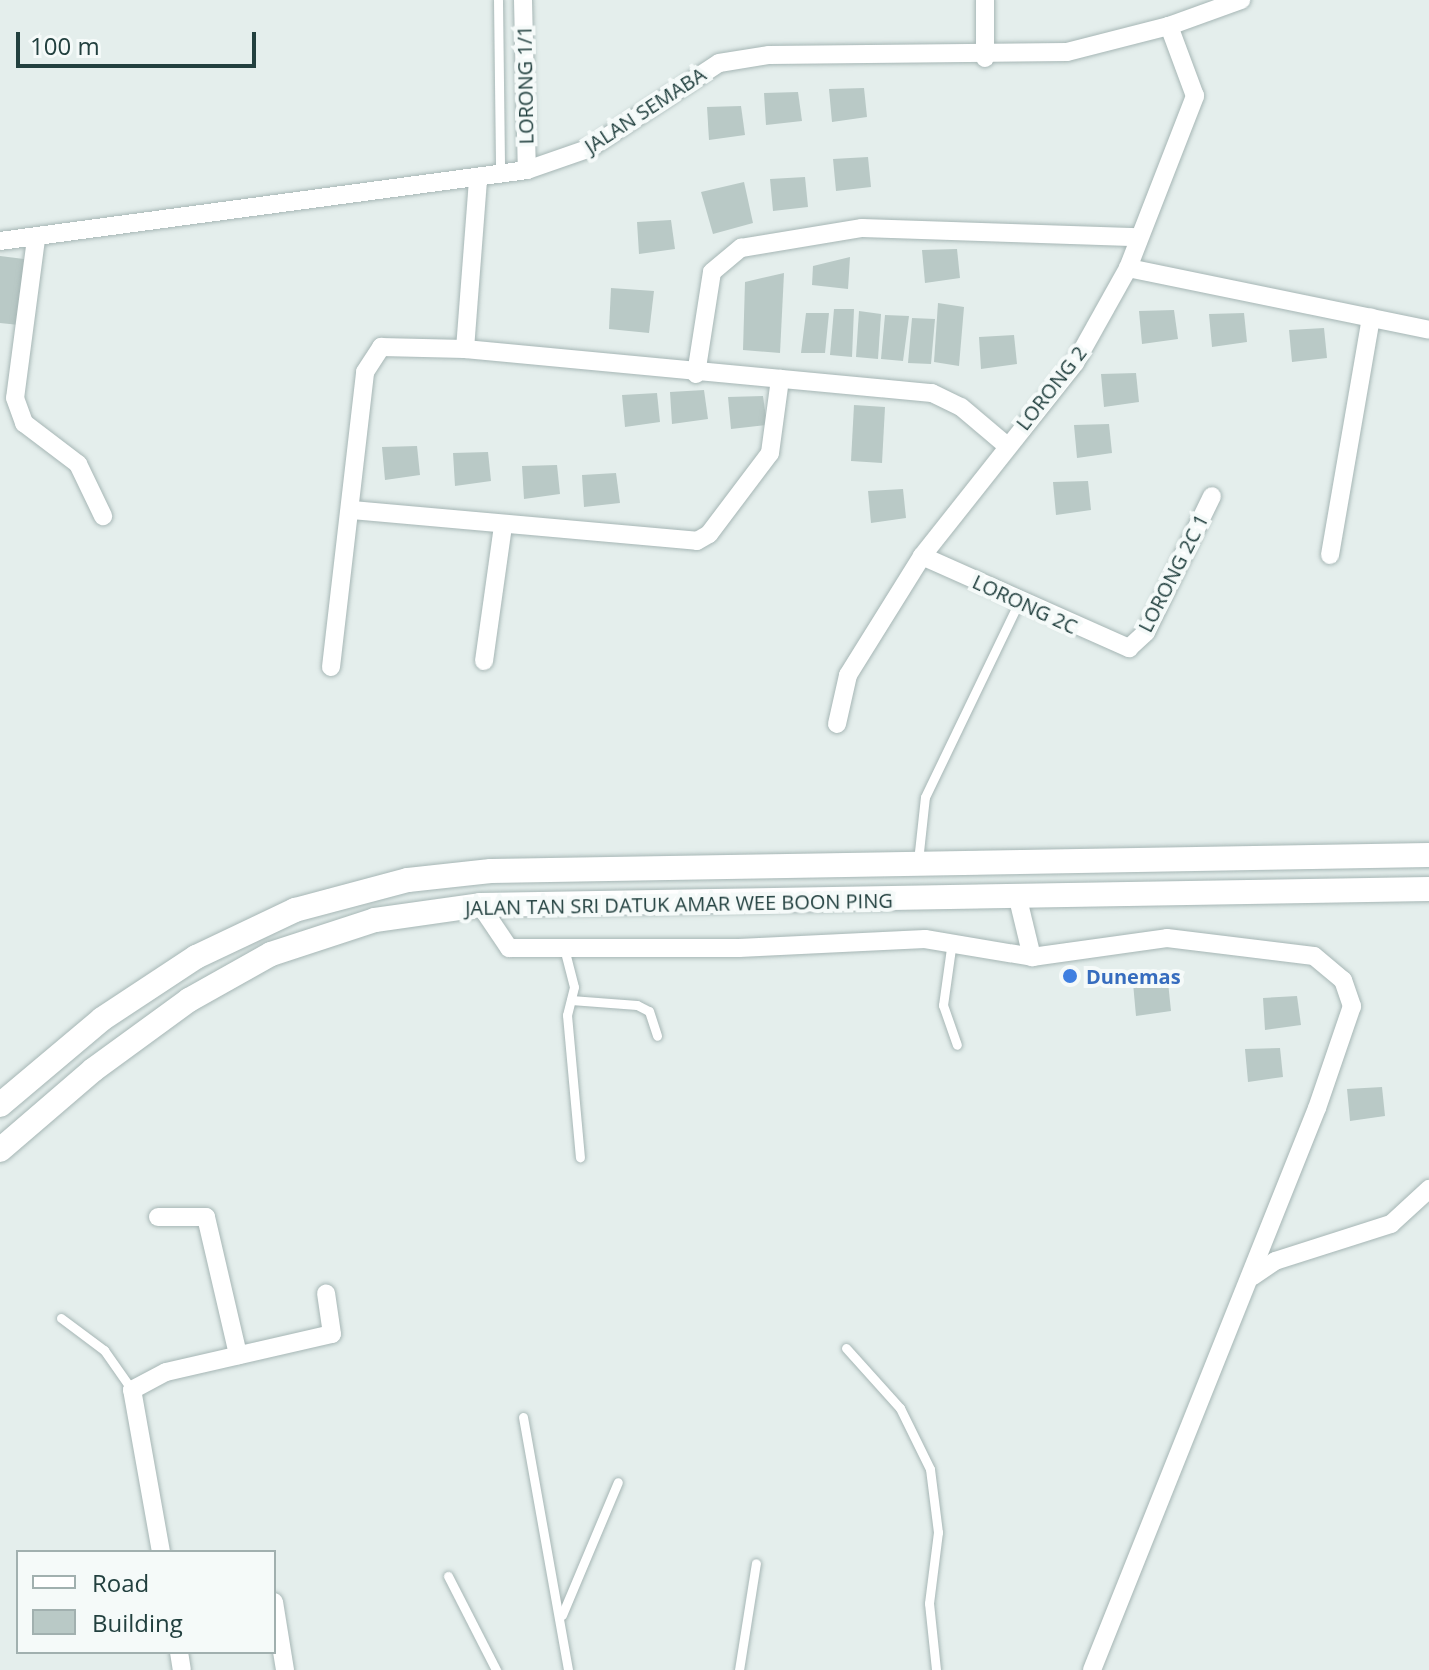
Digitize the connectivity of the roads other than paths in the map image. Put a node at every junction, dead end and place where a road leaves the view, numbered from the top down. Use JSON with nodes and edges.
{"nodes":[{"id":1,"x":498,"y":0,"type":"edge"},
{"id":2,"x":523,"y":0,"type":"edge"},
{"id":3,"x":985,"y":0,"type":"edge"},
{"id":4,"x":1241,"y":0,"type":"edge"},
{"id":5,"x":1169,"y":26,"type":"junction"},
{"id":6,"x":985,"y":58,"type":"junction"},
{"id":7,"x":527,"y":170,"type":"junction"},
{"id":8,"x":500,"y":175,"type":"junction"},
{"id":9,"x":478,"y":180,"type":"junction"},
{"id":10,"x":1138,"y":237,"type":"junction"},
{"id":11,"x":36,"y":239,"type":"junction"},
{"id":12,"x":0,"y":241,"type":"edge"},
{"id":13,"x":1128,"y":268,"type":"junction"},
{"id":14,"x":1371,"y":318,"type":"junction"},
{"id":15,"x":1429,"y":330,"type":"edge"},
{"id":16,"x":465,"y":349,"type":"junction"},
{"id":17,"x":696,"y":374,"type":"junction"},
{"id":18,"x":780,"y":379,"type":"junction"},
{"id":19,"x":1005,"y":444,"type":"junction"},
{"id":20,"x":1212,"y":496,"type":"dead end"},
{"id":21,"x":352,"y":510,"type":"junction"},
{"id":22,"x":103,"y":516,"type":"dead end"},
{"id":23,"x":503,"y":526,"type":"junction"},
{"id":24,"x":1330,"y":555,"type":"dead end"},
{"id":25,"x":922,"y":556,"type":"junction"},
{"id":26,"x":1019,"y":602,"type":"junction"},
{"id":27,"x":1129,"y":648,"type":"joint"},
{"id":28,"x":484,"y":661,"type":"dead end"},
{"id":29,"x":331,"y":667,"type":"dead end"},
{"id":30,"x":837,"y":724,"type":"dead end"},
{"id":31,"x":1429,"y":855,"type":"edge"},
{"id":32,"x":918,"y":865,"type":"junction"},
{"id":33,"x":1429,"y":889,"type":"edge"},
{"id":34,"x":1018,"y":899,"type":"junction"},
{"id":35,"x":480,"y":905,"type":"junction"},
{"id":36,"x":952,"y":941,"type":"junction"},
{"id":37,"x":564,"y":948,"type":"junction"},
{"id":38,"x":1032,"y":957,"type":"junction"},
{"id":39,"x":571,"y":1000,"type":"junction"},
{"id":40,"x":657,"y":1036,"type":"dead end"},
{"id":41,"x":957,"y":1045,"type":"dead end"},
{"id":42,"x":0,"y":1105,"type":"edge"},
{"id":43,"x":0,"y":1150,"type":"edge"},
{"id":44,"x":580,"y":1157,"type":"dead end"},
{"id":45,"x":1429,"y":1189,"type":"edge"},
{"id":46,"x":158,"y":1217,"type":"dead end"},
{"id":47,"x":1253,"y":1276,"type":"junction"},
{"id":48,"x":326,"y":1293,"type":"dead end"},
{"id":49,"x":61,"y":1318,"type":"dead end"},
{"id":50,"x":846,"y":1348,"type":"dead end"},
{"id":51,"x":238,"y":1355,"type":"junction"},
{"id":52,"x":132,"y":1390,"type":"junction"},
{"id":53,"x":523,"y":1417,"type":"dead end"},
{"id":54,"x":618,"y":1482,"type":"dead end"},
{"id":55,"x":161,"y":1550,"type":"edge"},
{"id":56,"x":756,"y":1563,"type":"dead end"},
{"id":57,"x":448,"y":1576,"type":"dead end"},
{"id":58,"x":276,"y":1614,"type":"edge"},
{"id":59,"x":562,"y":1615,"type":"junction"},
{"id":60,"x":285,"y":1670,"type":"edge"},
{"id":61,"x":496,"y":1670,"type":"edge"},
{"id":62,"x":568,"y":1670,"type":"edge"},
{"id":63,"x":739,"y":1670,"type":"edge"},
{"id":64,"x":936,"y":1670,"type":"edge"},
{"id":65,"x":1092,"y":1670,"type":"edge"}],
"edges":[{"from":1,"to":8,"type":"lane"},
{"from":2,"to":7,"type":"street","name":"LORONG 1/1"},
{"from":3,"to":6,"type":"street"},
{"from":4,"to":5,"type":"street","name":"JALAN SEMABA"},
{"from":5,"to":6,"type":"street","name":"JALAN SEMABA"},
{"from":5,"to":10,"type":"street","name":"LORONG 2"},
{"from":6,"to":7,"type":"street","name":"JALAN SEMABA"},
{"from":7,"to":8,"type":"street","name":"JALAN SEMABA"},
{"from":8,"to":9,"type":"street","name":"JALAN SEMABA"},
{"from":9,"to":11,"type":"street","name":"JALAN SEMABA"},
{"from":9,"to":16,"type":"street"},
{"from":10,"to":13,"type":"street","name":"LORONG 2"},
{"from":10,"to":17,"type":"street"},
{"from":11,"to":12,"type":"street","name":"JALAN SEMABA"},
{"from":11,"to":22,"type":"street"},
{"from":13,"to":14,"type":"street"},
{"from":13,"to":19,"type":"street","name":"LORONG 2"},
{"from":14,"to":15,"type":"street"},
{"from":14,"to":24,"type":"street"},
{"from":16,"to":17,"type":"street"},
{"from":16,"to":21,"type":"street"},
{"from":17,"to":18,"type":"street"},
{"from":18,"to":19,"type":"street"},
{"from":18,"to":23,"type":"street"},
{"from":19,"to":25,"type":"street","name":"LORONG 2"},
{"from":20,"to":27,"type":"street","name":"LORONG 2C 1"},
{"from":21,"to":23,"type":"street"},
{"from":21,"to":29,"type":"street"},
{"from":23,"to":28,"type":"street"},
{"from":25,"to":26,"type":"street","name":"LORONG 2C"},
{"from":25,"to":30,"type":"street","name":"LORONG 2"},
{"from":26,"to":27,"type":"street","name":"LORONG 2C"},
{"from":26,"to":32,"type":"lane"},
{"from":31,"to":32,"type":"main road","name":"JALAN TAN SRI DATUK AMAR WEE BOON PING"},
{"from":32,"to":42,"type":"main road","name":"JALAN TAN SRI DATUK AMAR WEE BOON PING"},
{"from":33,"to":34,"type":"main road","name":"JALAN TAN SRI DATUK AMAR WEE BOON PING"},
{"from":34,"to":35,"type":"main road","name":"JALAN TAN SRI DATUK AMAR WEE BOON PING"},
{"from":34,"to":38,"type":"street"},
{"from":35,"to":37,"type":"street"},
{"from":35,"to":43,"type":"main road","name":"JALAN TAN SRI DATUK AMAR WEE BOON PING"},
{"from":36,"to":37,"type":"street"},
{"from":36,"to":38,"type":"street"},
{"from":36,"to":41,"type":"lane"},
{"from":37,"to":39,"type":"lane"},
{"from":38,"to":47,"type":"street"},
{"from":39,"to":40,"type":"lane"},
{"from":39,"to":44,"type":"lane"},
{"from":45,"to":47,"type":"street"},
{"from":46,"to":51,"type":"street"},
{"from":47,"to":65,"type":"street"},
{"from":48,"to":51,"type":"street"},
{"from":49,"to":52,"type":"lane"},
{"from":50,"to":64,"type":"lane"},
{"from":51,"to":52,"type":"street"},
{"from":52,"to":55,"type":"street"},
{"from":53,"to":59,"type":"lane"},
{"from":54,"to":59,"type":"lane"},
{"from":56,"to":63,"type":"lane"},
{"from":57,"to":61,"type":"lane"},
{"from":58,"to":60,"type":"street"},
{"from":59,"to":62,"type":"lane"}]}
